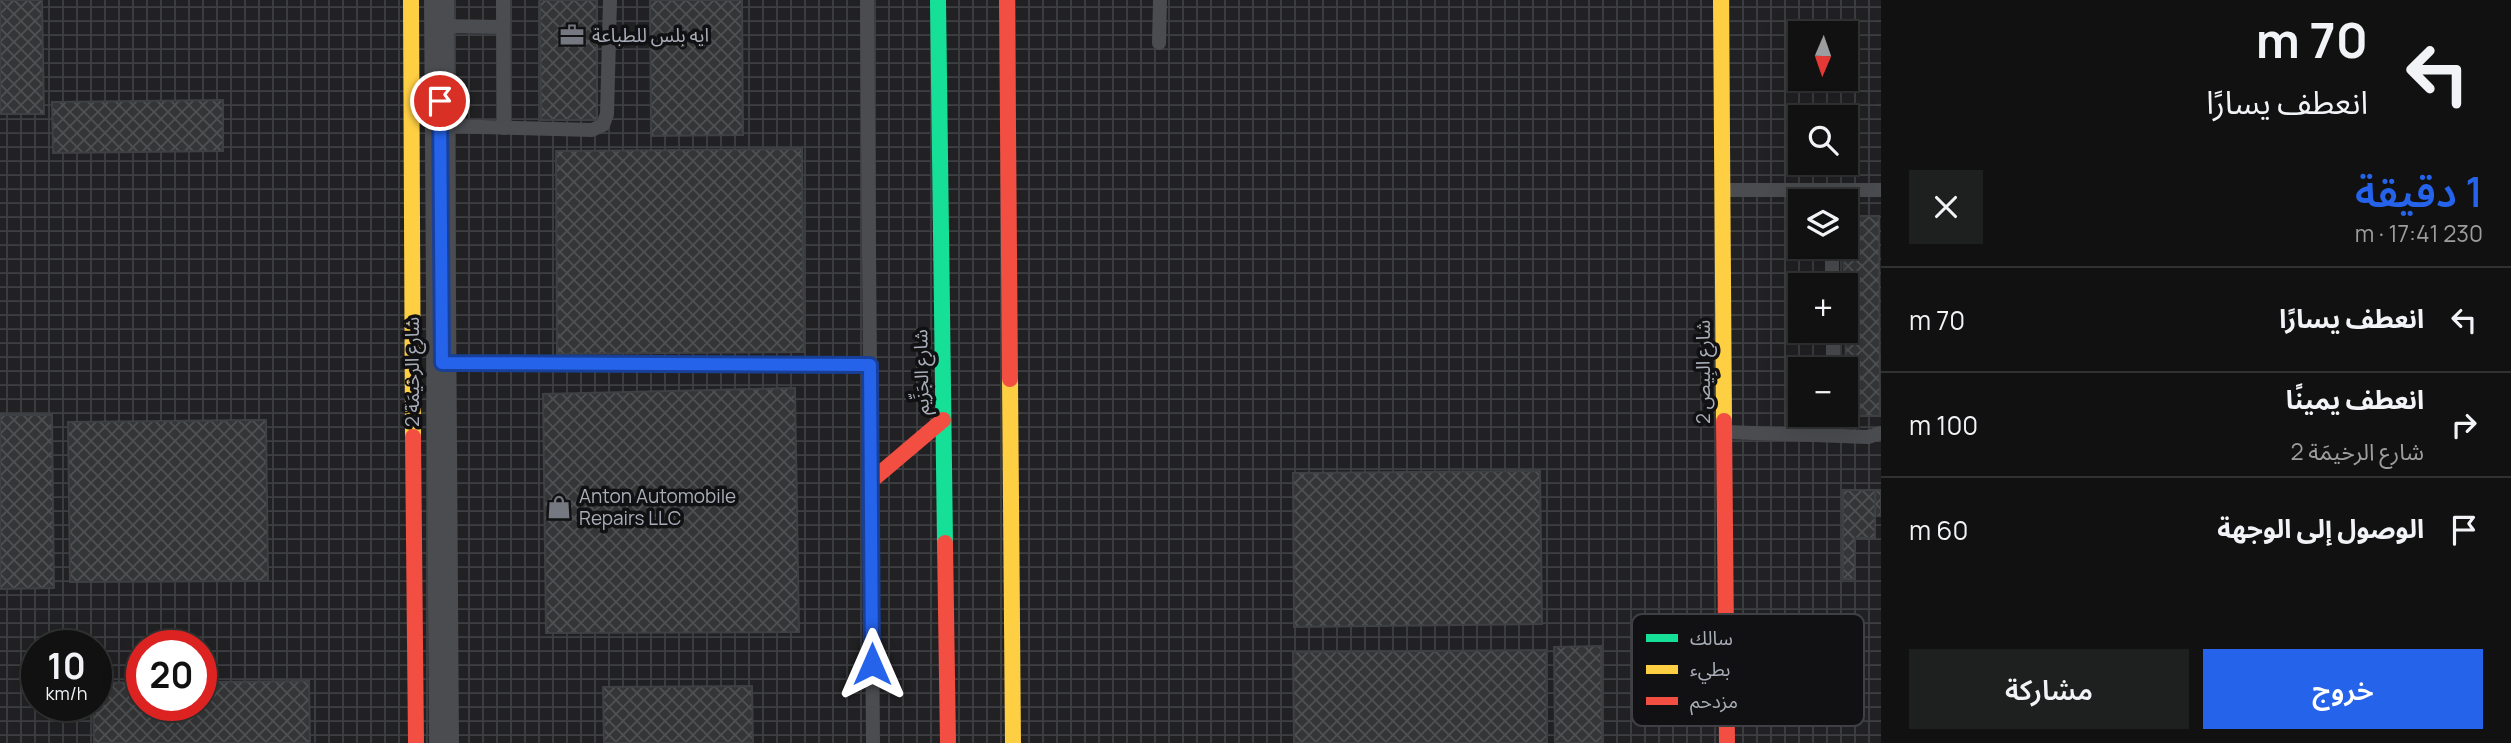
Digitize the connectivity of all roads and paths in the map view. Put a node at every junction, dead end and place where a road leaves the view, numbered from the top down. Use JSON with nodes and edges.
{"nodes":[{"id":1,"x":411,"y":0,"type":"edge"},
{"id":2,"x":503,"y":0,"type":"edge"},
{"id":3,"x":610,"y":0,"type":"edge"},
{"id":4,"x":867,"y":0,"type":"edge"},
{"id":5,"x":938,"y":0,"type":"edge"},
{"id":6,"x":1007,"y":0,"type":"edge"},
{"id":7,"x":1160,"y":0,"type":"edge"},
{"id":8,"x":1721,"y":0,"type":"edge"},
{"id":9,"x":439,"y":13,"type":"edge"},
{"id":10,"x":503,"y":27,"type":"junction"},
{"id":11,"x":1159,"y":43,"type":"dead end"},
{"id":12,"x":440,"y":127,"type":"junction"},
{"id":13,"x":504,"y":128,"type":"junction"},
{"id":14,"x":1722,"y":190,"type":"junction"},
{"id":15,"x":1881,"y":190,"type":"edge"},
{"id":16,"x":1858,"y":192,"type":"edge"},
{"id":17,"x":1788,"y":193,"type":"edge"},
{"id":18,"x":442,"y":363,"type":"junction"},
{"id":19,"x":870,"y":365,"type":"junction"},
{"id":20,"x":943,"y":420,"type":"junction"},
{"id":21,"x":1833,"y":427,"type":"edge"},
{"id":22,"x":1724,"y":432,"type":"junction"},
{"id":23,"x":1881,"y":433,"type":"edge"},
{"id":24,"x":1833,"y":435,"type":"junction"},
{"id":25,"x":442,"y":456,"type":"junction"},
{"id":26,"x":412,"y":458,"type":"junction"},
{"id":27,"x":870,"y":481,"type":"junction"},
{"id":28,"x":1726,"y":614,"type":"edge"},
{"id":29,"x":416,"y":743,"type":"edge"},
{"id":30,"x":444,"y":743,"type":"edge"},
{"id":31,"x":873,"y":743,"type":"edge"},
{"id":32,"x":948,"y":743,"type":"edge"},
{"id":33,"x":1013,"y":743,"type":"edge"}],
"edges":[{"from":1,"to":26,"type":"street","name":"شارع الرخيمَة 2"},
{"from":2,"to":10,"type":"lane"},
{"from":3,"to":13,"type":"lane"},
{"from":4,"to":19,"type":"lane"},
{"from":5,"to":20,"type":"street","name":"شارع الجَزِّيم"},
{"from":6,"to":33,"type":"street"},
{"from":7,"to":11,"type":"lane"},
{"from":8,"to":14,"type":"street","name":"شارع البِيص 2"},
{"from":9,"to":10,"type":"lane"},
{"from":9,"to":12,"type":"street","name":"شارع الرخيمَة 2"},
{"from":10,"to":13,"type":"lane"},
{"from":12,"to":13,"type":"lane"},
{"from":12,"to":18,"type":"street","name":"شارع الرخيمَة 2"},
{"from":14,"to":17,"type":"lane"},
{"from":14,"to":22,"type":"street","name":"شارع البِيص 2"},
{"from":15,"to":16,"type":"lane"},
{"from":18,"to":19,"type":"lane"},
{"from":18,"to":25,"type":"street","name":"شارع الرخيمَة 2"},
{"from":19,"to":27,"type":"lane"},
{"from":20,"to":27,"type":"street"},
{"from":20,"to":32,"type":"street","name":"شارع الجَزِّيم"},
{"from":21,"to":24,"type":"lane"},
{"from":22,"to":24,"type":"lane"},
{"from":22,"to":28,"type":"street","name":"شارع البِيص 2"},
{"from":23,"to":24,"type":"lane"},
{"from":25,"to":26,"type":"street"},
{"from":25,"to":30,"type":"street","name":"شارع الرخيمَة 2"},
{"from":26,"to":29,"type":"street","name":"شارع الرخيمَة 2"},
{"from":27,"to":31,"type":"lane"}]}
